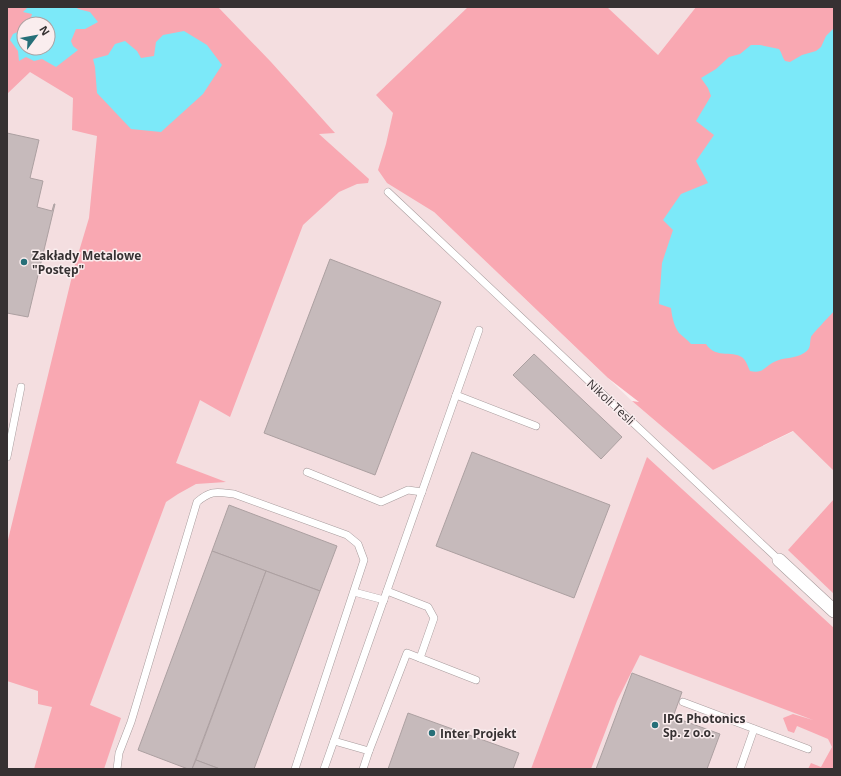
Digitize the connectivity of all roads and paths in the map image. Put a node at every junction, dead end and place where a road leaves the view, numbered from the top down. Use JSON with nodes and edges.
{"nodes":[{"id":1,"x":388,"y":192,"type":"dead end"},
{"id":2,"x":479,"y":330,"type":"dead end"},
{"id":3,"x":21,"y":387,"type":"dead end"},
{"id":4,"x":456,"y":395,"type":"junction"},
{"id":5,"x":536,"y":426,"type":"dead end"},
{"id":6,"x":7,"y":457,"type":"edge"},
{"id":7,"x":307,"y":472,"type":"dead end"},
{"id":8,"x":422,"y":492,"type":"junction"},
{"id":9,"x":779,"y":560,"type":"joint"},
{"id":10,"x":387,"y":591,"type":"junction"},
{"id":11,"x":354,"y":592,"type":"junction"},
{"id":12,"x":384,"y":600,"type":"junction"},
{"id":13,"x":834,"y":611,"type":"edge"},
{"id":14,"x":420,"y":658,"type":"junction"},
{"id":15,"x":476,"y":680,"type":"dead end"},
{"id":16,"x":683,"y":702,"type":"dead end"},
{"id":17,"x":754,"y":729,"type":"junction"},
{"id":18,"x":334,"y":741,"type":"junction"},
{"id":19,"x":808,"y":749,"type":"dead end"},
{"id":20,"x":369,"y":752,"type":"junction"},
{"id":21,"x":117,"y":769,"type":"edge"},
{"id":22,"x":295,"y":769,"type":"edge"},
{"id":23,"x":324,"y":769,"type":"edge"},
{"id":24,"x":363,"y":769,"type":"edge"},
{"id":25,"x":740,"y":769,"type":"edge"}],
"edges":[{"from":1,"to":9,"type":"lane","name":"Nikoli Tesli"},
{"from":2,"to":4,"type":"lane"},
{"from":3,"to":6,"type":"lane"},
{"from":4,"to":5,"type":"lane"},
{"from":4,"to":8,"type":"lane"},
{"from":7,"to":8,"type":"lane"},
{"from":8,"to":10,"type":"lane"},
{"from":9,"to":13,"type":"street","name":"Nikoli Tesli"},
{"from":10,"to":12,"type":"lane"},
{"from":10,"to":14,"type":"lane"},
{"from":11,"to":12,"type":"lane"},
{"from":11,"to":21,"type":"lane"},
{"from":11,"to":22,"type":"lane"},
{"from":12,"to":18,"type":"lane"},
{"from":14,"to":15,"type":"lane"},
{"from":14,"to":20,"type":"lane"},
{"from":16,"to":17,"type":"lane"},
{"from":17,"to":19,"type":"lane"},
{"from":17,"to":25,"type":"lane"},
{"from":18,"to":20,"type":"lane"},
{"from":18,"to":23,"type":"lane"},
{"from":20,"to":24,"type":"lane"}]}
